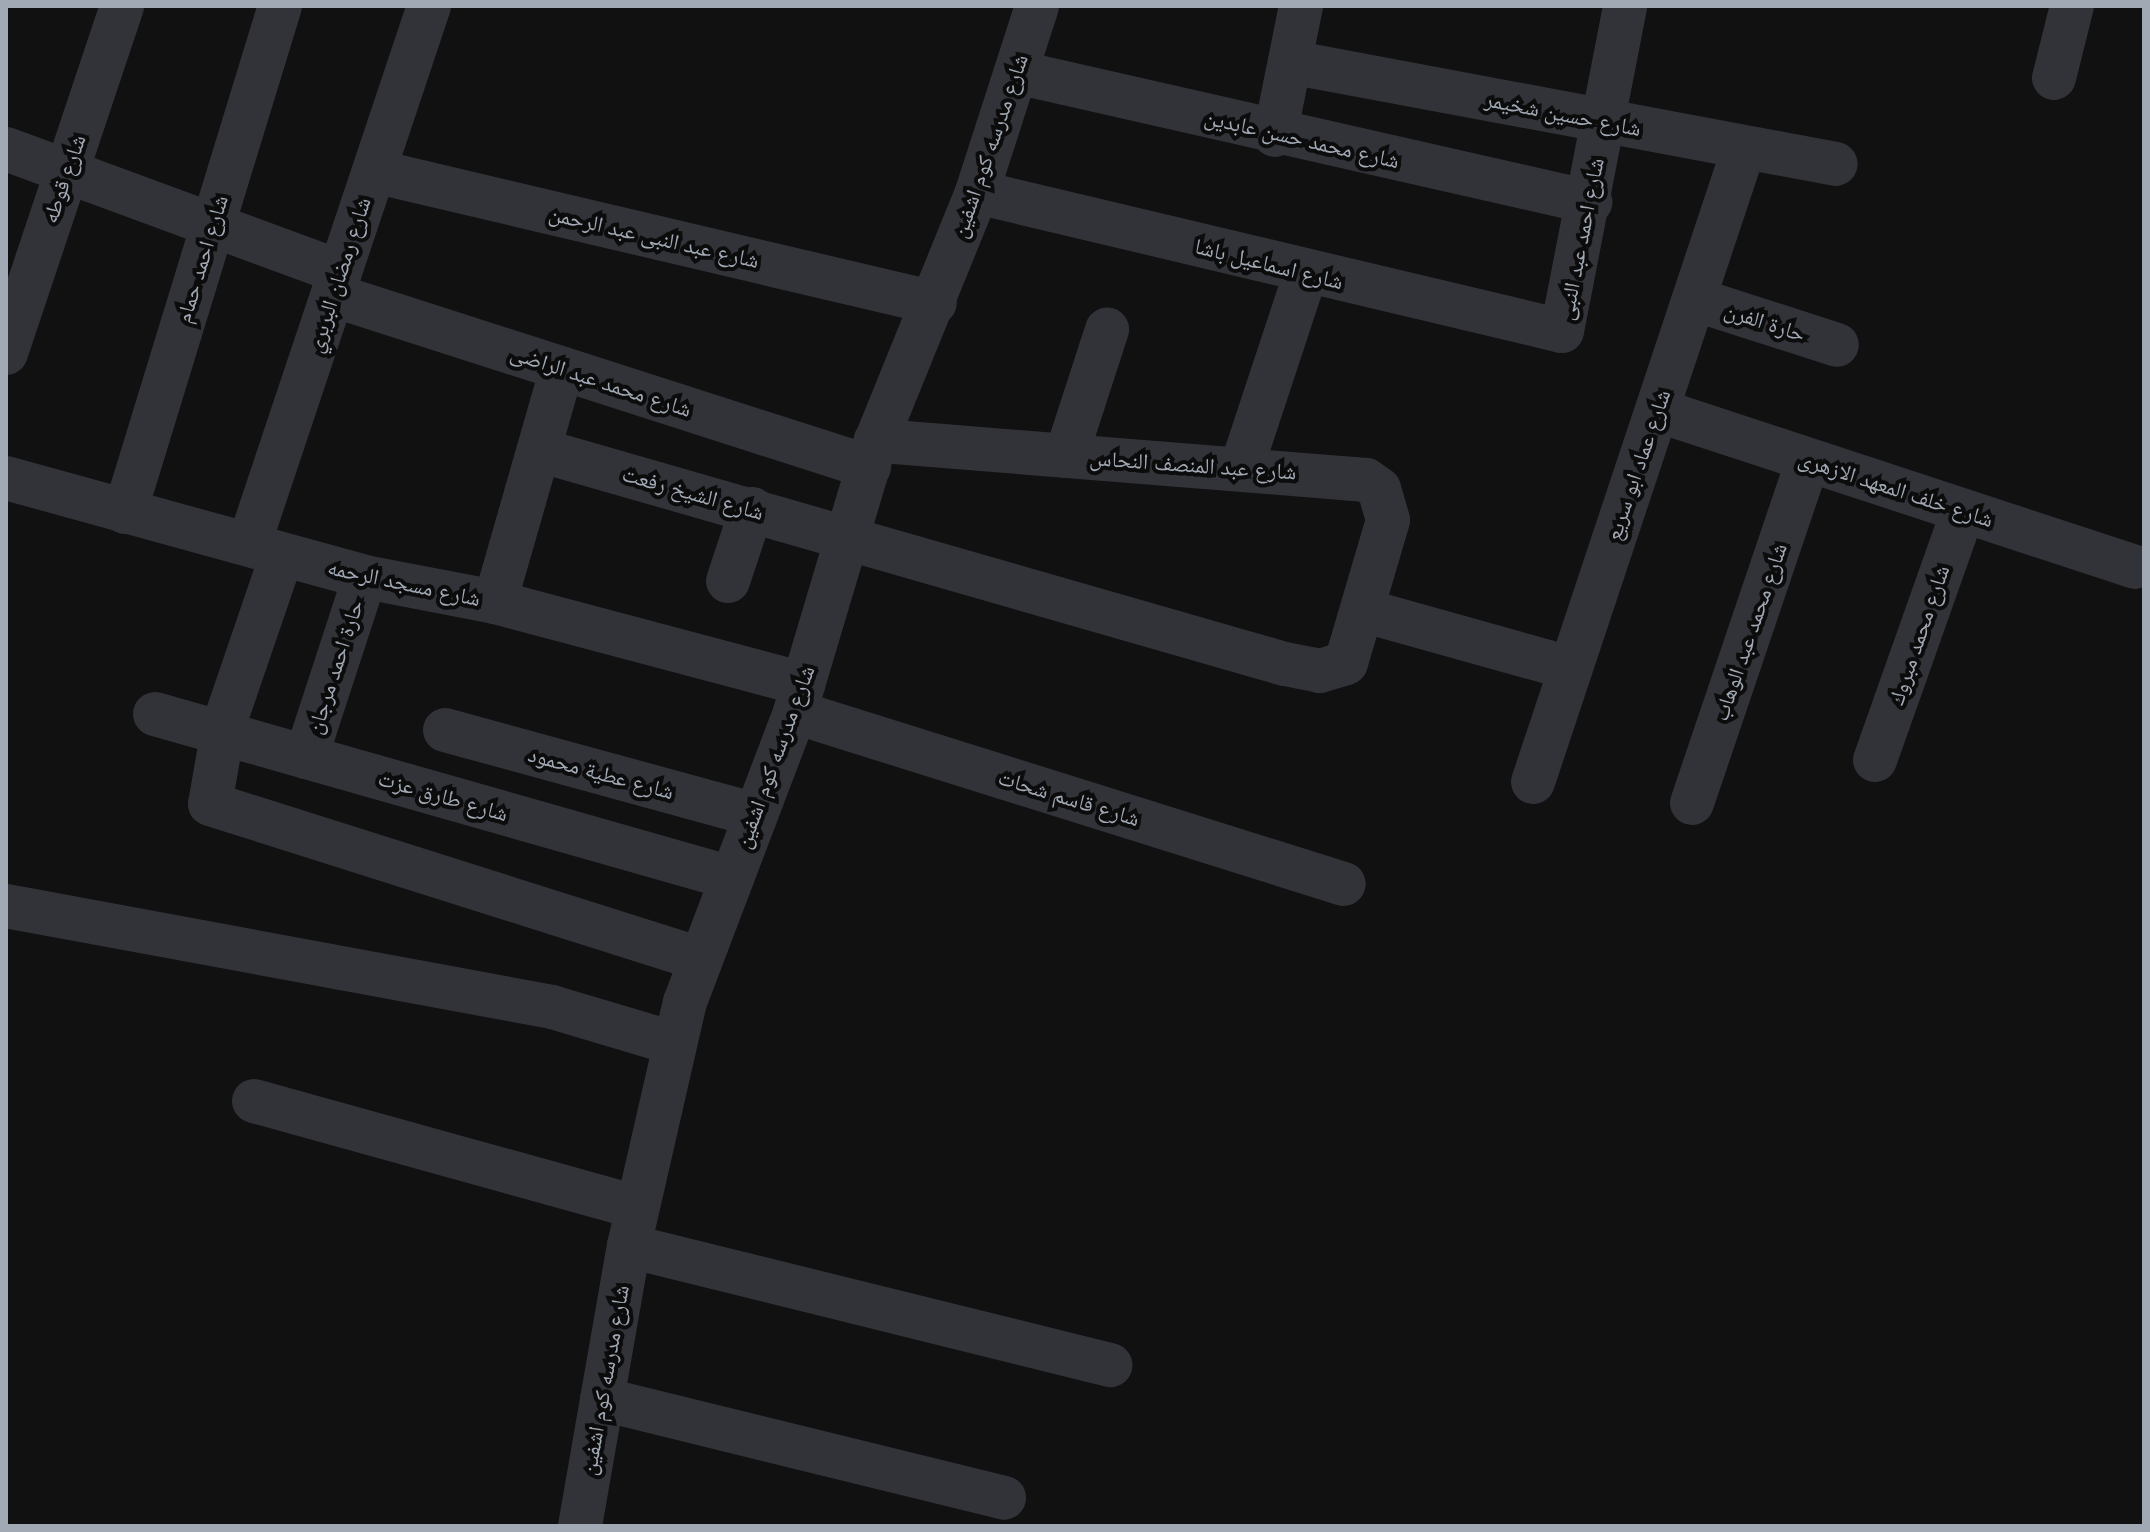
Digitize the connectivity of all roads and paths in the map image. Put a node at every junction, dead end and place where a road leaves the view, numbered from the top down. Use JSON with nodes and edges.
{"nodes":[{"id":1,"x":122,"y":6,"type":"edge"},
{"id":2,"x":280,"y":6,"type":"edge"},
{"id":3,"x":429,"y":6,"type":"edge"},
{"id":4,"x":1037,"y":6,"type":"edge"},
{"id":5,"x":1301,"y":6,"type":"edge"},
{"id":6,"x":1625,"y":6,"type":"edge"},
{"id":7,"x":2072,"y":6,"type":"edge"},
{"id":8,"x":1290,"y":62,"type":"junction"},
{"id":9,"x":1016,"y":72,"type":"junction"},
{"id":10,"x":2054,"y":78,"type":"dead end"},
{"id":11,"x":1604,"y":122,"type":"junction"},
{"id":12,"x":1275,"y":135,"type":"junction"},
{"id":13,"x":1744,"y":148,"type":"junction"},
{"id":14,"x":6,"y":149,"type":"edge"},
{"id":15,"x":1836,"y":164,"type":"dead end"},
{"id":16,"x":374,"y":171,"type":"junction"},
{"id":17,"x":65,"y":174,"type":"junction"},
{"id":18,"x":977,"y":192,"type":"junction"},
{"id":19,"x":1590,"y":202,"type":"junction"},
{"id":20,"x":212,"y":226,"type":"junction"},
{"id":21,"x":1306,"y":273,"type":"junction"},
{"id":22,"x":336,"y":283,"type":"junction"},
{"id":23,"x":1694,"y":299,"type":"junction"},
{"id":24,"x":935,"y":303,"type":"junction"},
{"id":25,"x":1107,"y":330,"type":"dead end"},
{"id":26,"x":1562,"y":331,"type":"joint"},
{"id":27,"x":1837,"y":345,"type":"dead end"},
{"id":28,"x":6,"y":353,"type":"edge"},
{"id":29,"x":562,"y":368,"type":"junction"},
{"id":30,"x":1657,"y":410,"type":"junction"},
{"id":31,"x":539,"y":450,"type":"junction"},
{"id":32,"x":872,"y":454,"type":"junction"},
{"id":33,"x":1066,"y":456,"type":"junction"},
{"id":34,"x":1808,"y":460,"type":"junction"},
{"id":35,"x":1241,"y":469,"type":"junction"},
{"id":36,"x":6,"y":478,"type":"edge"},
{"id":37,"x":752,"y":509,"type":"junction"},
{"id":38,"x":1963,"y":511,"type":"junction"},
{"id":39,"x":125,"y":512,"type":"junction"},
{"id":40,"x":848,"y":536,"type":"junction"},
{"id":41,"x":266,"y":550,"type":"junction"},
{"id":42,"x":2135,"y":567,"type":"dead end"},
{"id":43,"x":365,"y":577,"type":"junction"},
{"id":44,"x":728,"y":581,"type":"dead end"},
{"id":45,"x":495,"y":602,"type":"junction"},
{"id":46,"x":1362,"y":610,"type":"junction"},
{"id":47,"x":1570,"y":668,"type":"junction"},
{"id":48,"x":799,"y":698,"type":"junction"},
{"id":49,"x":155,"y":714,"type":"dead end"},
{"id":50,"x":445,"y":730,"type":"dead end"},
{"id":51,"x":223,"y":733,"type":"junction"},
{"id":52,"x":306,"y":757,"type":"junction"},
{"id":53,"x":1875,"y":760,"type":"dead end"},
{"id":54,"x":1533,"y":782,"type":"dead end"},
{"id":55,"x":1692,"y":803,"type":"dead end"},
{"id":56,"x":756,"y":815,"type":"junction"},
{"id":57,"x":732,"y":878,"type":"junction"},
{"id":58,"x":1344,"y":884,"type":"dead end"},
{"id":59,"x":6,"y":906,"type":"edge"},
{"id":60,"x":700,"y":959,"type":"junction"},
{"id":61,"x":673,"y":1043,"type":"junction"},
{"id":62,"x":254,"y":1101,"type":"dead end"},
{"id":63,"x":633,"y":1226,"type":"junction"},
{"id":64,"x":1111,"y":1365,"type":"dead end"},
{"id":65,"x":602,"y":1399,"type":"junction"},
{"id":66,"x":1004,"y":1498,"type":"dead end"},
{"id":67,"x":580,"y":1526,"type":"edge"}],
"edges":[{"from":1,"to":17,"type":"street","name":"شارع قوطه"},
{"from":2,"to":20,"type":"street","name":"شارع احمد حمام"},
{"from":3,"to":16,"type":"street","name":"شارع رمضان البربري"},
{"from":4,"to":9,"type":"street","name":"شارع مدرسه كوم اشفين"},
{"from":5,"to":8,"type":"street"},
{"from":6,"to":11,"type":"street","name":"شارع احمد عبد النبى"},
{"from":7,"to":10,"type":"street"},
{"from":8,"to":11,"type":"street","name":"شارع حسين شخيمر"},
{"from":8,"to":12,"type":"street"},
{"from":9,"to":12,"type":"street","name":"شارع محمد حسن عابدين"},
{"from":9,"to":18,"type":"street","name":"شارع مدرسه كوم اشفين"},
{"from":11,"to":13,"type":"street","name":"شارع حسين شخيمر"},
{"from":11,"to":19,"type":"street","name":"شارع احمد عبد النبى"},
{"from":12,"to":19,"type":"street","name":"شارع محمد حسن عابدين"},
{"from":13,"to":15,"type":"street","name":"شارع حسين شخيمر"},
{"from":13,"to":23,"type":"street","name":"شارع عماد ابو سريع"},
{"from":14,"to":17,"type":"street","name":"شارع محمد عبد الراضى"},
{"from":16,"to":22,"type":"street","name":"شارع رمضان البربري"},
{"from":16,"to":24,"type":"street","name":"شارع عبد النبى عبد الرحمن"},
{"from":17,"to":20,"type":"street","name":"شارع محمد عبد الراضى"},
{"from":17,"to":28,"type":"street","name":"شارع قوطه"},
{"from":18,"to":21,"type":"street","name":"شارع اسماعيل باشا"},
{"from":18,"to":24,"type":"street","name":"شارع مدرسه كوم اشفين"},
{"from":19,"to":26,"type":"street","name":"شارع احمد عبد النبى"},
{"from":20,"to":22,"type":"street","name":"شارع محمد عبد الراضى"},
{"from":20,"to":39,"type":"street","name":"شارع احمد حمام"},
{"from":21,"to":26,"type":"street","name":"شارع اسماعيل باشا"},
{"from":21,"to":35,"type":"street"},
{"from":22,"to":29,"type":"street","name":"شارع محمد عبد الراضى"},
{"from":22,"to":41,"type":"street","name":"شارع رمضان البربري"},
{"from":23,"to":27,"type":"street","name":"حارة الفرن"},
{"from":23,"to":30,"type":"street","name":"شارع عماد ابو سريع"},
{"from":24,"to":32,"type":"street","name":"شارع مدرسه كوم اشفين"},
{"from":25,"to":33,"type":"street"},
{"from":29,"to":31,"type":"street"},
{"from":29,"to":32,"type":"street","name":"شارع محمد عبد الراضى"},
{"from":30,"to":34,"type":"street","name":"شارع خلف المعهد الازهرى"},
{"from":30,"to":47,"type":"street","name":"شارع عماد ابو سريع"},
{"from":31,"to":37,"type":"street","name":"شارع الشيخ رفعت"},
{"from":31,"to":45,"type":"street"},
{"from":32,"to":33,"type":"street","name":"شارع عبد المنصف النحاس"},
{"from":32,"to":40,"type":"street","name":"شارع مدرسه كوم اشفين"},
{"from":33,"to":35,"type":"street","name":"شارع عبد المنصف النحاس"},
{"from":34,"to":38,"type":"street","name":"شارع خلف المعهد الازهرى"},
{"from":34,"to":55,"type":"street","name":"شارع محمد عبد الوهاب"},
{"from":35,"to":46,"type":"street","name":"شارع عبد المنصف النحاس"},
{"from":36,"to":39,"type":"street","name":"شارع مسجد الرحمه"},
{"from":37,"to":40,"type":"street","name":"شارع الشيخ رفعت"},
{"from":37,"to":44,"type":"street"},
{"from":38,"to":42,"type":"street","name":"شارع خلف المعهد الازهرى"},
{"from":38,"to":53,"type":"street","name":"شارع محمد مبروك"},
{"from":39,"to":41,"type":"street","name":"شارع مسجد الرحمه"},
{"from":40,"to":46,"type":"street","name":"شارع عبد المنصف النحاس"},
{"from":40,"to":48,"type":"street","name":"شارع مدرسه كوم اشفين"},
{"from":41,"to":43,"type":"street","name":"شارع مسجد الرحمه"},
{"from":41,"to":51,"type":"street","name":"شارع رمضان البربري"},
{"from":43,"to":45,"type":"street","name":"شارع مسجد الرحمه"},
{"from":43,"to":52,"type":"street","name":"حارة احمد مرجان"},
{"from":45,"to":48,"type":"street","name":"شارع مسجد الرحمه"},
{"from":46,"to":47,"type":"street"},
{"from":47,"to":54,"type":"street","name":"شارع عماد ابو سريع"},
{"from":48,"to":56,"type":"street","name":"شارع مدرسه كوم اشفين"},
{"from":48,"to":58,"type":"street","name":"شارع قاسم شحات"},
{"from":49,"to":51,"type":"street","name":"شارع طارق عزت"},
{"from":50,"to":56,"type":"street","name":"شارع عطية محمود"},
{"from":51,"to":52,"type":"street","name":"شارع طارق عزت"},
{"from":51,"to":60,"type":"street","name":"شارع رمضان البربري"},
{"from":52,"to":57,"type":"street","name":"شارع طارق عزت"},
{"from":56,"to":57,"type":"street","name":"شارع مدرسه كوم اشفين"},
{"from":57,"to":60,"type":"street","name":"شارع مدرسه كوم اشفين"},
{"from":59,"to":61,"type":"street"},
{"from":60,"to":61,"type":"street","name":"شارع مدرسه كوم اشفين"},
{"from":61,"to":63,"type":"street","name":"شارع مدرسه كوم اشفين"},
{"from":62,"to":63,"type":"street"},
{"from":63,"to":64,"type":"street"},
{"from":63,"to":65,"type":"street","name":"شارع مدرسه كوم اشفين"},
{"from":65,"to":66,"type":"street"},
{"from":65,"to":67,"type":"street","name":"شارع مدرسه كوم اشفين"}]}
